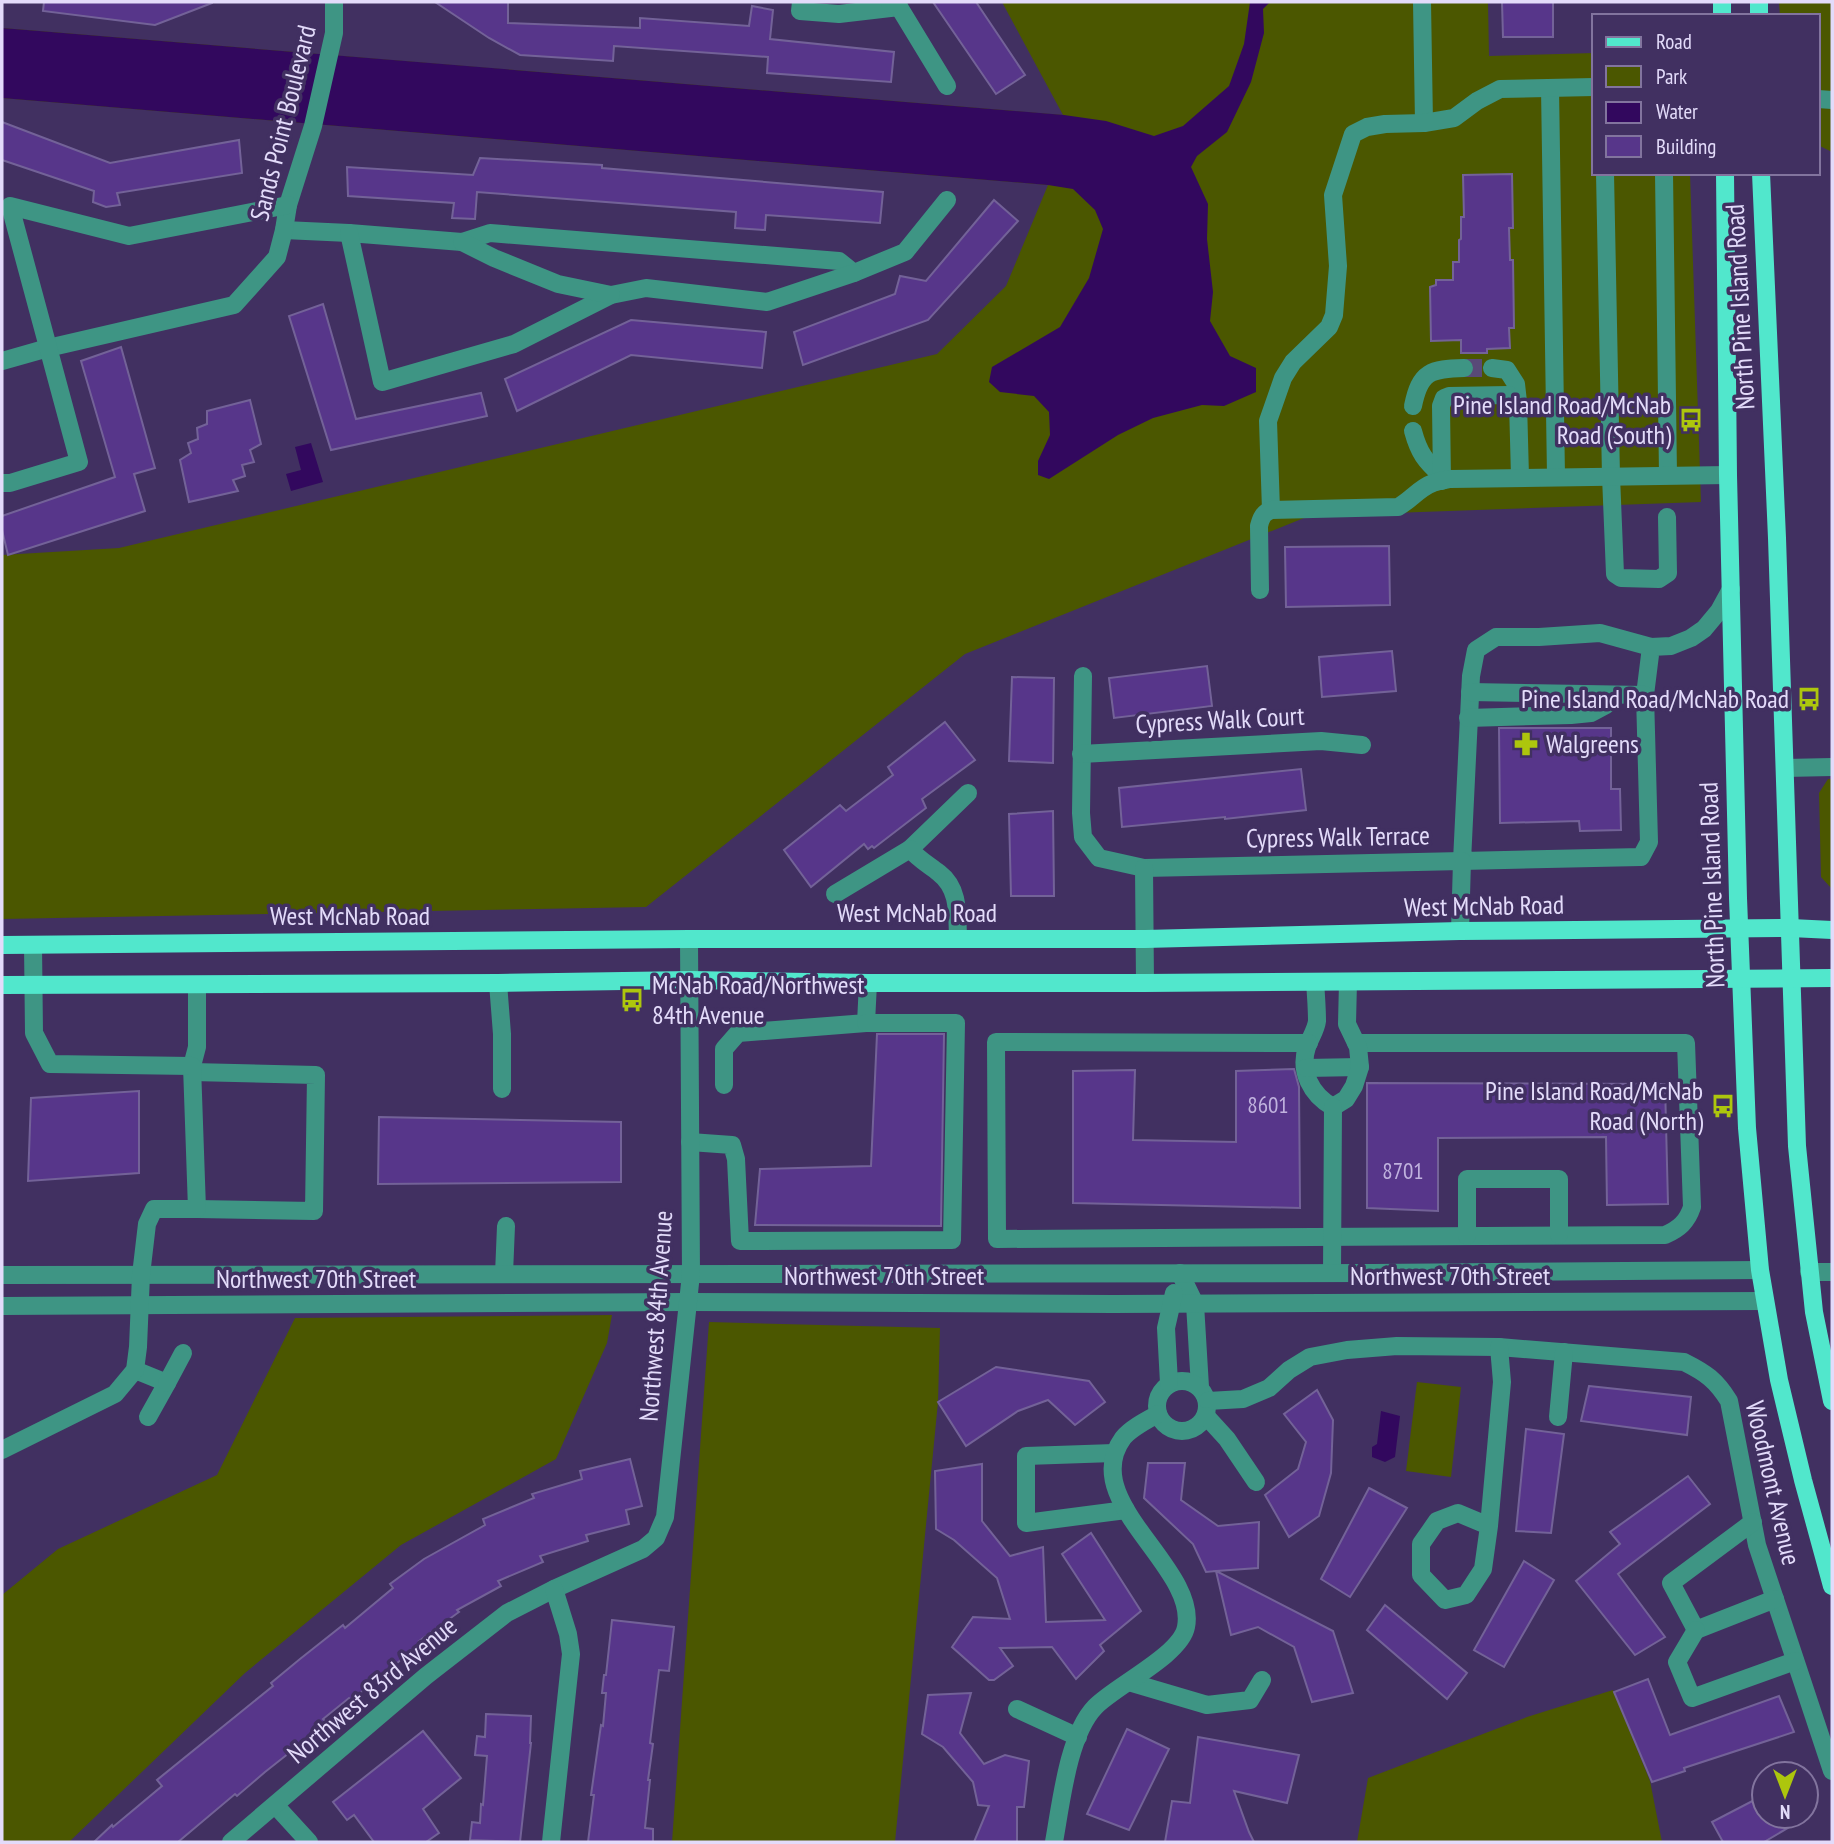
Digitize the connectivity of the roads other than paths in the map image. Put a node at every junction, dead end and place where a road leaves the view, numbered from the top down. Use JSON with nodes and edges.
{"nodes":[{"id":1,"x":334,"y":2,"type":"edge"},
{"id":2,"x":801,"y":2,"type":"edge"},
{"id":3,"x":1422,"y":2,"type":"edge"},
{"id":4,"x":893,"y":5,"type":"edge"},
{"id":5,"x":947,"y":86,"type":"dead end"},
{"id":6,"x":1592,"y":87,"type":"edge"},
{"id":7,"x":1550,"y":88,"type":"junction"},
{"id":8,"x":1424,"y":124,"type":"junction"},
{"id":9,"x":1605,"y":175,"type":"edge"},
{"id":10,"x":1664,"y":175,"type":"edge"},
{"id":11,"x":1725,"y":175,"type":"edge"},
{"id":12,"x":1761,"y":175,"type":"edge"},
{"id":13,"x":947,"y":200,"type":"dead end"},
{"id":14,"x":288,"y":205,"type":"junction"},
{"id":15,"x":284,"y":230,"type":"junction"},
{"id":16,"x":349,"y":233,"type":"junction"},
{"id":17,"x":462,"y":242,"type":"junction"},
{"id":18,"x":854,"y":273,"type":"junction"},
{"id":19,"x":611,"y":295,"type":"junction"},
{"id":20,"x":48,"y":348,"type":"junction"},
{"id":21,"x":2,"y":361,"type":"edge"},
{"id":22,"x":1464,"y":368,"type":"tunnel mouth"},
{"id":23,"x":1492,"y":368,"type":"tunnel mouth"},
{"id":24,"x":1518,"y":402,"type":"junction"},
{"id":25,"x":1413,"y":406,"type":"dead end"},
{"id":26,"x":1413,"y":431,"type":"dead end"},
{"id":27,"x":1668,"y":475,"type":"junction"},
{"id":28,"x":1728,"y":475,"type":"junction"},
{"id":29,"x":1520,"y":477,"type":"junction"},
{"id":30,"x":1556,"y":477,"type":"junction"},
{"id":31,"x":1611,"y":477,"type":"junction"},
{"id":32,"x":1442,"y":478,"type":"junction"},
{"id":33,"x":2,"y":483,"type":"edge"},
{"id":34,"x":1271,"y":510,"type":"junction"},
{"id":35,"x":1667,"y":517,"type":"dead end"},
{"id":36,"x":1731,"y":589,"type":"junction"},
{"id":37,"x":1261,"y":590,"type":"dead end"},
{"id":38,"x":1651,"y":647,"type":"junction"},
{"id":39,"x":1083,"y":676,"type":"dead end"},
{"id":40,"x":1470,"y":692,"type":"junction"},
{"id":41,"x":1615,"y":695,"type":"junction"},
{"id":42,"x":1645,"y":695,"type":"junction"},
{"id":43,"x":1468,"y":718,"type":"junction"},
{"id":44,"x":1362,"y":745,"type":"dead end"},
{"id":45,"x":1081,"y":754,"type":"junction"},
{"id":46,"x":1832,"y":767,"type":"edge"},
{"id":47,"x":1785,"y":768,"type":"junction"},
{"id":48,"x":968,"y":793,"type":"dead end"},
{"id":49,"x":910,"y":849,"type":"junction"},
{"id":50,"x":1462,"y":861,"type":"junction"},
{"id":51,"x":1144,"y":868,"type":"junction"},
{"id":52,"x":835,"y":894,"type":"dead end"},
{"id":53,"x":1791,"y":928,"type":"junction"},
{"id":54,"x":1739,"y":930,"type":"junction"},
{"id":55,"x":1832,"y":930,"type":"edge"},
{"id":56,"x":1460,"y":931,"type":"junction"},
{"id":57,"x":689,"y":939,"type":"junction"},
{"id":58,"x":958,"y":939,"type":"junction"},
{"id":59,"x":1145,"y":939,"type":"junction"},
{"id":60,"x":2,"y":945,"type":"edge"},
{"id":61,"x":33,"y":945,"type":"junction"},
{"id":62,"x":1832,"y":978,"type":"edge"},
{"id":63,"x":1741,"y":979,"type":"junction"},
{"id":64,"x":1791,"y":979,"type":"junction"},
{"id":65,"x":690,"y":981,"type":"junction"},
{"id":66,"x":1315,"y":982,"type":"junction"},
{"id":67,"x":1348,"y":982,"type":"junction"},
{"id":68,"x":867,"y":983,"type":"junction"},
{"id":69,"x":1145,"y":983,"type":"junction"},
{"id":70,"x":498,"y":984,"type":"junction"},
{"id":71,"x":2,"y":985,"type":"edge"},
{"id":72,"x":33,"y":985,"type":"junction"},
{"id":73,"x":197,"y":985,"type":"junction"},
{"id":74,"x":866,"y":1023,"type":"junction"},
{"id":75,"x":1309,"y":1043,"type":"junction"},
{"id":76,"x":1356,"y":1043,"type":"junction"},
{"id":77,"x":1360,"y":1067,"type":"junction"},
{"id":78,"x":1306,"y":1068,"type":"junction"},
{"id":79,"x":192,"y":1069,"type":"junction"},
{"id":80,"x":724,"y":1085,"type":"dead end"},
{"id":81,"x":502,"y":1089,"type":"dead end"},
{"id":82,"x":1332,"y":1107,"type":"junction"},
{"id":83,"x":690,"y":1142,"type":"junction"},
{"id":84,"x":197,"y":1209,"type":"junction"},
{"id":85,"x":506,"y":1226,"type":"dead end"},
{"id":86,"x":1467,"y":1236,"type":"junction"},
{"id":87,"x":1559,"y":1236,"type":"junction"},
{"id":88,"x":1331,"y":1238,"type":"junction"},
{"id":89,"x":1760,"y":1270,"type":"junction"},
{"id":90,"x":1608,"y":1271,"type":"junction"},
{"id":91,"x":1488,"y":1272,"type":"junction"},
{"id":92,"x":1810,"y":1272,"type":"junction"},
{"id":93,"x":1832,"y":1272,"type":"edge"},
{"id":94,"x":989,"y":1273,"type":"junction"},
{"id":95,"x":1180,"y":1273,"type":"junction"},
{"id":96,"x":1332,"y":1273,"type":"junction"},
{"id":97,"x":504,"y":1274,"type":"junction"},
{"id":98,"x":691,"y":1274,"type":"junction"},
{"id":99,"x":2,"y":1275,"type":"edge"},
{"id":100,"x":141,"y":1275,"type":"junction"},
{"id":101,"x":1765,"y":1301,"type":"junction"},
{"id":102,"x":688,"y":1302,"type":"junction"},
{"id":103,"x":1488,"y":1302,"type":"junction"},
{"id":104,"x":1609,"y":1302,"type":"junction"},
{"id":105,"x":989,"y":1303,"type":"junction"},
{"id":106,"x":1170,"y":1304,"type":"junction"},
{"id":107,"x":1195,"y":1304,"type":"junction"},
{"id":108,"x":2,"y":1306,"type":"edge"},
{"id":109,"x":140,"y":1306,"type":"junction"},
{"id":110,"x":1499,"y":1347,"type":"junction"},
{"id":111,"x":1564,"y":1352,"type":"junction"},
{"id":112,"x":183,"y":1353,"type":"dead end"},
{"id":113,"x":135,"y":1370,"type":"junction"},
{"id":114,"x":167,"y":1383,"type":"junction"},
{"id":115,"x":1169,"y":1383,"type":"junction"},
{"id":116,"x":1205,"y":1401,"type":"junction"},
{"id":117,"x":1832,"y":1401,"type":"edge"},
{"id":118,"x":1158,"y":1414,"type":"junction"},
{"id":119,"x":148,"y":1417,"type":"dead end"},
{"id":120,"x":1558,"y":1417,"type":"dead end"},
{"id":121,"x":2,"y":1450,"type":"edge"},
{"id":122,"x":1115,"y":1453,"type":"junction"},
{"id":123,"x":1256,"y":1482,"type":"dead end"},
{"id":124,"x":1126,"y":1510,"type":"junction"},
{"id":125,"x":1753,"y":1522,"type":"junction"},
{"id":126,"x":1489,"y":1527,"type":"junction"},
{"id":127,"x":1832,"y":1586,"type":"edge"},
{"id":128,"x":554,"y":1589,"type":"junction"},
{"id":129,"x":1775,"y":1599,"type":"junction"},
{"id":130,"x":1696,"y":1630,"type":"junction"},
{"id":131,"x":1795,"y":1661,"type":"junction"},
{"id":132,"x":1262,"y":1680,"type":"dead end"},
{"id":133,"x":1129,"y":1682,"type":"junction"},
{"id":134,"x":1017,"y":1709,"type":"dead end"},
{"id":135,"x":1078,"y":1737,"type":"junction"},
{"id":136,"x":1832,"y":1770,"type":"edge"},
{"id":137,"x":276,"y":1806,"type":"junction"},
{"id":138,"x":231,"y":1842,"type":"edge"},
{"id":139,"x":309,"y":1842,"type":"edge"},
{"id":140,"x":551,"y":1842,"type":"edge"},
{"id":141,"x":1054,"y":1842,"type":"edge"}],
"edges":[{"from":1,"to":14,"type":"street","name":"Sands Point Boulevard"},
{"from":2,"to":4,"type":"street"},
{"from":3,"to":8,"type":"street"},
{"from":4,"to":5,"type":"street"},
{"from":6,"to":7,"type":"street"},
{"from":7,"to":8,"type":"street"},
{"from":7,"to":30,"type":"street"},
{"from":8,"to":34,"type":"street"},
{"from":9,"to":31,"type":"street"},
{"from":10,"to":27,"type":"street"},
{"from":11,"to":28,"type":"main road","name":"North Pine Island Road"},
{"from":12,"to":47,"type":"main road","name":"North Pine Island Road"},
{"from":13,"to":18,"type":"street"},
{"from":14,"to":15,"type":"street","name":"Sands Point Boulevard"},
{"from":14,"to":20,"type":"street"},
{"from":15,"to":16,"type":"street"},
{"from":15,"to":20,"type":"street","name":"Sands Point Boulevard"},
{"from":16,"to":17,"type":"street"},
{"from":16,"to":19,"type":"street"},
{"from":17,"to":18,"type":"street"},
{"from":17,"to":19,"type":"street"},
{"from":18,"to":19,"type":"street"},
{"from":20,"to":21,"type":"street"},
{"from":20,"to":33,"type":"street"},
{"from":22,"to":25,"type":"street"},
{"from":23,"to":24,"type":"street"},
{"from":24,"to":29,"type":"street"},
{"from":24,"to":32,"type":"street"},
{"from":26,"to":32,"type":"street"},
{"from":27,"to":28,"type":"street"},
{"from":27,"to":31,"type":"street"},
{"from":28,"to":36,"type":"main road","name":"North Pine Island Road"},
{"from":29,"to":30,"type":"street"},
{"from":29,"to":32,"type":"street"},
{"from":30,"to":31,"type":"street"},
{"from":31,"to":35,"type":"street"},
{"from":32,"to":34,"type":"street"},
{"from":34,"to":37,"type":"street"},
{"from":36,"to":38,"type":"street"},
{"from":36,"to":54,"type":"main road","name":"North Pine Island Road"},
{"from":38,"to":40,"type":"street"},
{"from":38,"to":42,"type":"street"},
{"from":39,"to":45,"type":"street","name":"Cypress Walk Terrace"},
{"from":40,"to":41,"type":"street"},
{"from":40,"to":43,"type":"street"},
{"from":41,"to":42,"type":"street"},
{"from":41,"to":43,"type":"street"},
{"from":42,"to":50,"type":"street"},
{"from":43,"to":50,"type":"street"},
{"from":44,"to":45,"type":"street","name":"Cypress Walk Court"},
{"from":45,"to":51,"type":"street","name":"Cypress Walk Terrace"},
{"from":46,"to":47,"type":"street"},
{"from":47,"to":53,"type":"main road","name":"North Pine Island Road"},
{"from":48,"to":49,"type":"street"},
{"from":49,"to":52,"type":"street"},
{"from":49,"to":58,"type":"street"},
{"from":50,"to":51,"type":"street","name":"Cypress Walk Terrace"},
{"from":50,"to":56,"type":"street","name":"Cypress Walk Terrace"},
{"from":51,"to":59,"type":"street"},
{"from":53,"to":54,"type":"main road","name":"West McNab Road"},
{"from":53,"to":55,"type":"main road","name":"West McNab Road"},
{"from":53,"to":64,"type":"main road","name":"North Pine Island Road"},
{"from":54,"to":56,"type":"main road","name":"West McNab Road"},
{"from":54,"to":63,"type":"main road","name":"North Pine Island Road"},
{"from":56,"to":59,"type":"main road","name":"West McNab Road"},
{"from":57,"to":58,"type":"main road","name":"West McNab Road"},
{"from":57,"to":61,"type":"main road","name":"West McNab Road"},
{"from":57,"to":65,"type":"street","name":"Northwest 84th Avenue"},
{"from":58,"to":59,"type":"main road","name":"West McNab Road"},
{"from":59,"to":69,"type":"street"},
{"from":60,"to":61,"type":"main road","name":"West McNab Road"},
{"from":61,"to":72,"type":"street"},
{"from":62,"to":64,"type":"main road"},
{"from":63,"to":64,"type":"main road"},
{"from":63,"to":67,"type":"main road"},
{"from":63,"to":89,"type":"main road","name":"North Pine Island Road"},
{"from":64,"to":92,"type":"main road","name":"North Pine Island Road"},
{"from":65,"to":68,"type":"main road"},
{"from":65,"to":70,"type":"main road"},
{"from":65,"to":83,"type":"street","name":"Northwest 84th Avenue"},
{"from":66,"to":67,"type":"main road"},
{"from":66,"to":69,"type":"main road"},
{"from":66,"to":75,"type":"street"},
{"from":67,"to":76,"type":"street"},
{"from":68,"to":69,"type":"main road"},
{"from":68,"to":74,"type":"street"},
{"from":70,"to":73,"type":"main road"},
{"from":70,"to":81,"type":"street"},
{"from":71,"to":72,"type":"main road"},
{"from":72,"to":73,"type":"main road"},
{"from":72,"to":79,"type":"street"},
{"from":73,"to":79,"type":"street"},
{"from":74,"to":80,"type":"street"},
{"from":74,"to":83,"type":"street"},
{"from":75,"to":78,"type":"street"},
{"from":75,"to":88,"type":"street"},
{"from":76,"to":77,"type":"street"},
{"from":76,"to":87,"type":"street"},
{"from":77,"to":78,"type":"street"},
{"from":77,"to":82,"type":"street"},
{"from":78,"to":82,"type":"street"},
{"from":79,"to":84,"type":"street"},
{"from":79,"to":84,"type":"street"},
{"from":82,"to":88,"type":"street"},
{"from":83,"to":98,"type":"street","name":"Northwest 84th Avenue"},
{"from":84,"to":100,"type":"street"},
{"from":85,"to":97,"type":"street"},
{"from":86,"to":87,"type":"street"},
{"from":86,"to":87,"type":"street"},
{"from":86,"to":88,"type":"street"},
{"from":88,"to":96,"type":"street"},
{"from":89,"to":90,"type":"street","name":"Northwest 70th Street"},
{"from":89,"to":101,"type":"main road","name":"North Pine Island Road"},
{"from":90,"to":91,"type":"street","name":"Northwest 70th Street"},
{"from":90,"to":104,"type":"street"},
{"from":91,"to":96,"type":"street","name":"Northwest 70th Street"},
{"from":91,"to":103,"type":"street"},
{"from":92,"to":93,"type":"street"},
{"from":92,"to":117,"type":"main road","name":"North Pine Island Road"},
{"from":94,"to":95,"type":"street","name":"Northwest 70th Street"},
{"from":94,"to":98,"type":"street","name":"Northwest 70th Street"},
{"from":94,"to":105,"type":"street"},
{"from":95,"to":96,"type":"street","name":"Northwest 70th Street"},
{"from":95,"to":106,"type":"street"},
{"from":95,"to":107,"type":"street"},
{"from":97,"to":98,"type":"street","name":"Northwest 70th Street"},
{"from":97,"to":100,"type":"street","name":"Northwest 70th Street"},
{"from":98,"to":102,"type":"street","name":"Northwest 84th Avenue"},
{"from":99,"to":100,"type":"street","name":"Northwest 70th Street"},
{"from":100,"to":109,"type":"street"},
{"from":101,"to":104,"type":"street","name":"Northwest 70th Street"},
{"from":101,"to":127,"type":"main road","name":"North Pine Island Road"},
{"from":102,"to":105,"type":"street","name":"Northwest 70th Street"},
{"from":102,"to":109,"type":"street","name":"Northwest 70th Street"},
{"from":102,"to":128,"type":"street","name":"Northwest 84th Avenue"},
{"from":103,"to":104,"type":"street","name":"Northwest 70th Street"},
{"from":103,"to":107,"type":"street","name":"Northwest 70th Street"},
{"from":105,"to":106,"type":"street","name":"Northwest 70th Street"},
{"from":106,"to":107,"type":"street","name":"Northwest 70th Street"},
{"from":106,"to":115,"type":"street"},
{"from":107,"to":116,"type":"street"},
{"from":108,"to":109,"type":"street","name":"Northwest 70th Street"},
{"from":109,"to":113,"type":"street"},
{"from":110,"to":111,"type":"street","name":"Woodmont Avenue"},
{"from":110,"to":116,"type":"street","name":"Woodmont Avenue"},
{"from":110,"to":126,"type":"street"},
{"from":111,"to":120,"type":"street"},
{"from":111,"to":125,"type":"street","name":"Woodmont Avenue"},
{"from":112,"to":114,"type":"street"},
{"from":113,"to":114,"type":"street"},
{"from":113,"to":121,"type":"street"},
{"from":114,"to":119,"type":"street"},
{"from":115,"to":116,"type":"street"},
{"from":115,"to":118,"type":"street"},
{"from":116,"to":118,"type":"street"},
{"from":116,"to":123,"type":"street"},
{"from":118,"to":122,"type":"street"},
{"from":122,"to":124,"type":"street"},
{"from":122,"to":124,"type":"street"},
{"from":124,"to":133,"type":"street"},
{"from":125,"to":129,"type":"street","name":"Woodmont Avenue"},
{"from":125,"to":130,"type":"street"},
{"from":126,"to":126,"type":"street"},
{"from":128,"to":137,"type":"street","name":"Northwest 83rd Avenue"},
{"from":128,"to":140,"type":"street"},
{"from":129,"to":130,"type":"street"},
{"from":129,"to":131,"type":"street","name":"Woodmont Avenue"},
{"from":130,"to":131,"type":"street"},
{"from":131,"to":136,"type":"street","name":"Woodmont Avenue"},
{"from":132,"to":133,"type":"street"},
{"from":133,"to":135,"type":"street"},
{"from":134,"to":135,"type":"street"},
{"from":135,"to":141,"type":"street"},
{"from":137,"to":138,"type":"street","name":"Northwest 83rd Avenue"},
{"from":137,"to":139,"type":"street"}]}
